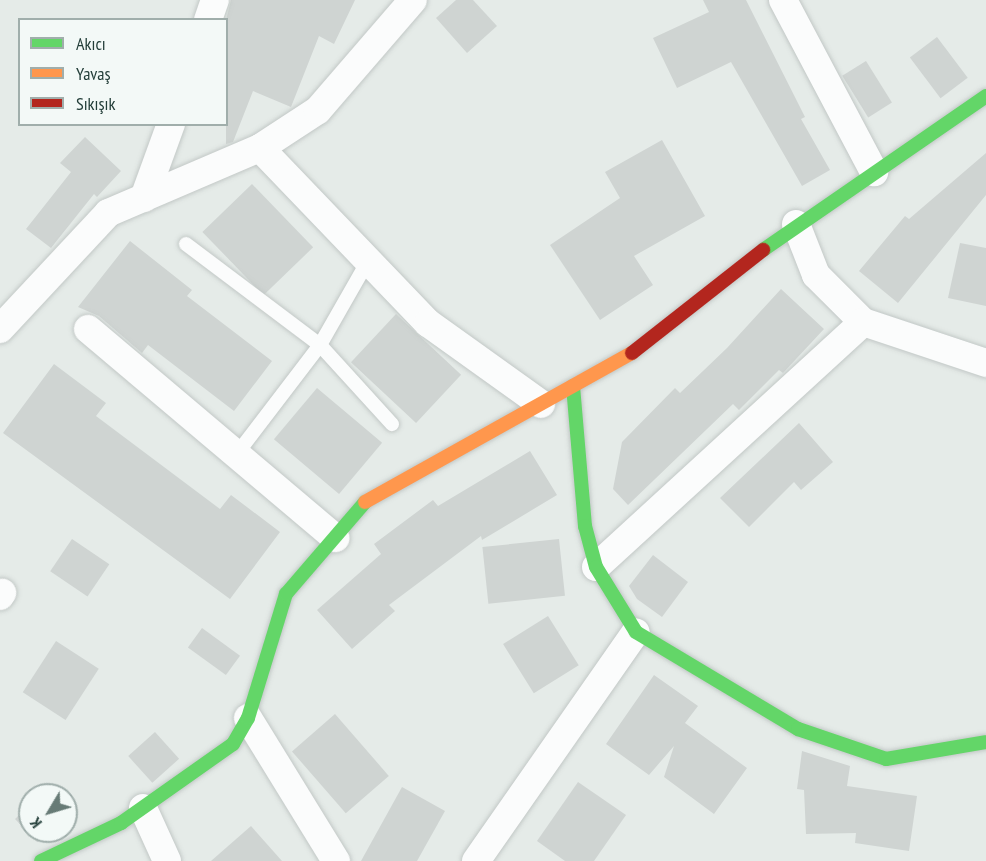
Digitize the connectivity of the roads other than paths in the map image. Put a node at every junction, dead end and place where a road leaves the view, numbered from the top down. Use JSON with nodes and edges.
{"nodes":[{"id":1,"x":215,"y":0,"type":"edge"},
{"id":2,"x":413,"y":0,"type":"edge"},
{"id":3,"x":783,"y":0,"type":"edge"},
{"id":4,"x":209,"y":18,"type":"edge"},
{"id":5,"x":986,"y":96,"type":"edge"},
{"id":6,"x":170,"y":126,"type":"edge"},
{"id":7,"x":260,"y":148,"type":"junction"},
{"id":8,"x":874,"y":172,"type":"junction"},
{"id":9,"x":144,"y":198,"type":"junction"},
{"id":10,"x":796,"y":224,"type":"junction"},
{"id":11,"x":186,"y":244,"type":"dead end"},
{"id":12,"x":368,"y":261,"type":"junction"},
{"id":13,"x":863,"y":322,"type":"junction"},
{"id":14,"x":0,"y":329,"type":"edge"},
{"id":15,"x":88,"y":329,"type":"dead end"},
{"id":16,"x":320,"y":345,"type":"junction"},
{"id":17,"x":986,"y":363,"type":"edge"},
{"id":18,"x":573,"y":386,"type":"junction"},
{"id":19,"x":541,"y":404,"type":"junction"},
{"id":20,"x":392,"y":424,"type":"dead end"},
{"id":21,"x":236,"y":455,"type":"junction"},
{"id":22,"x":335,"y":538,"type":"junction"},
{"id":23,"x":596,"y":567,"type":"junction"},
{"id":24,"x":636,"y":632,"type":"junction"},
{"id":25,"x":248,"y":718,"type":"junction"},
{"id":26,"x":986,"y":742,"type":"edge"},
{"id":27,"x":143,"y":807,"type":"junction"},
{"id":28,"x":478,"y":860,"type":"edge"},
{"id":29,"x":41,"y":861,"type":"edge"},
{"id":30,"x":167,"y":861,"type":"edge"},
{"id":31,"x":336,"y":861,"type":"edge"}],
"edges":[{"from":1,"to":4,"type":"street"},
{"from":2,"to":7,"type":"street"},
{"from":3,"to":8,"type":"street"},
{"from":5,"to":8,"type":"street"},
{"from":6,"to":9,"type":"street"},
{"from":7,"to":9,"type":"street"},
{"from":7,"to":12,"type":"street"},
{"from":8,"to":10,"type":"street"},
{"from":9,"to":14,"type":"street"},
{"from":10,"to":13,"type":"street"},
{"from":10,"to":18,"type":"street"},
{"from":11,"to":16,"type":"lane"},
{"from":12,"to":16,"type":"lane"},
{"from":12,"to":19,"type":"street"},
{"from":13,"to":17,"type":"street"},
{"from":13,"to":23,"type":"street"},
{"from":15,"to":21,"type":"street"},
{"from":16,"to":20,"type":"lane"},
{"from":16,"to":21,"type":"lane"},
{"from":18,"to":19,"type":"street"},
{"from":18,"to":23,"type":"street"},
{"from":19,"to":22,"type":"street"},
{"from":21,"to":22,"type":"street"},
{"from":22,"to":25,"type":"street"},
{"from":23,"to":24,"type":"street"},
{"from":24,"to":26,"type":"street"},
{"from":24,"to":28,"type":"street"},
{"from":25,"to":27,"type":"street"},
{"from":25,"to":31,"type":"street"},
{"from":27,"to":29,"type":"street"},
{"from":27,"to":30,"type":"street"}]}
